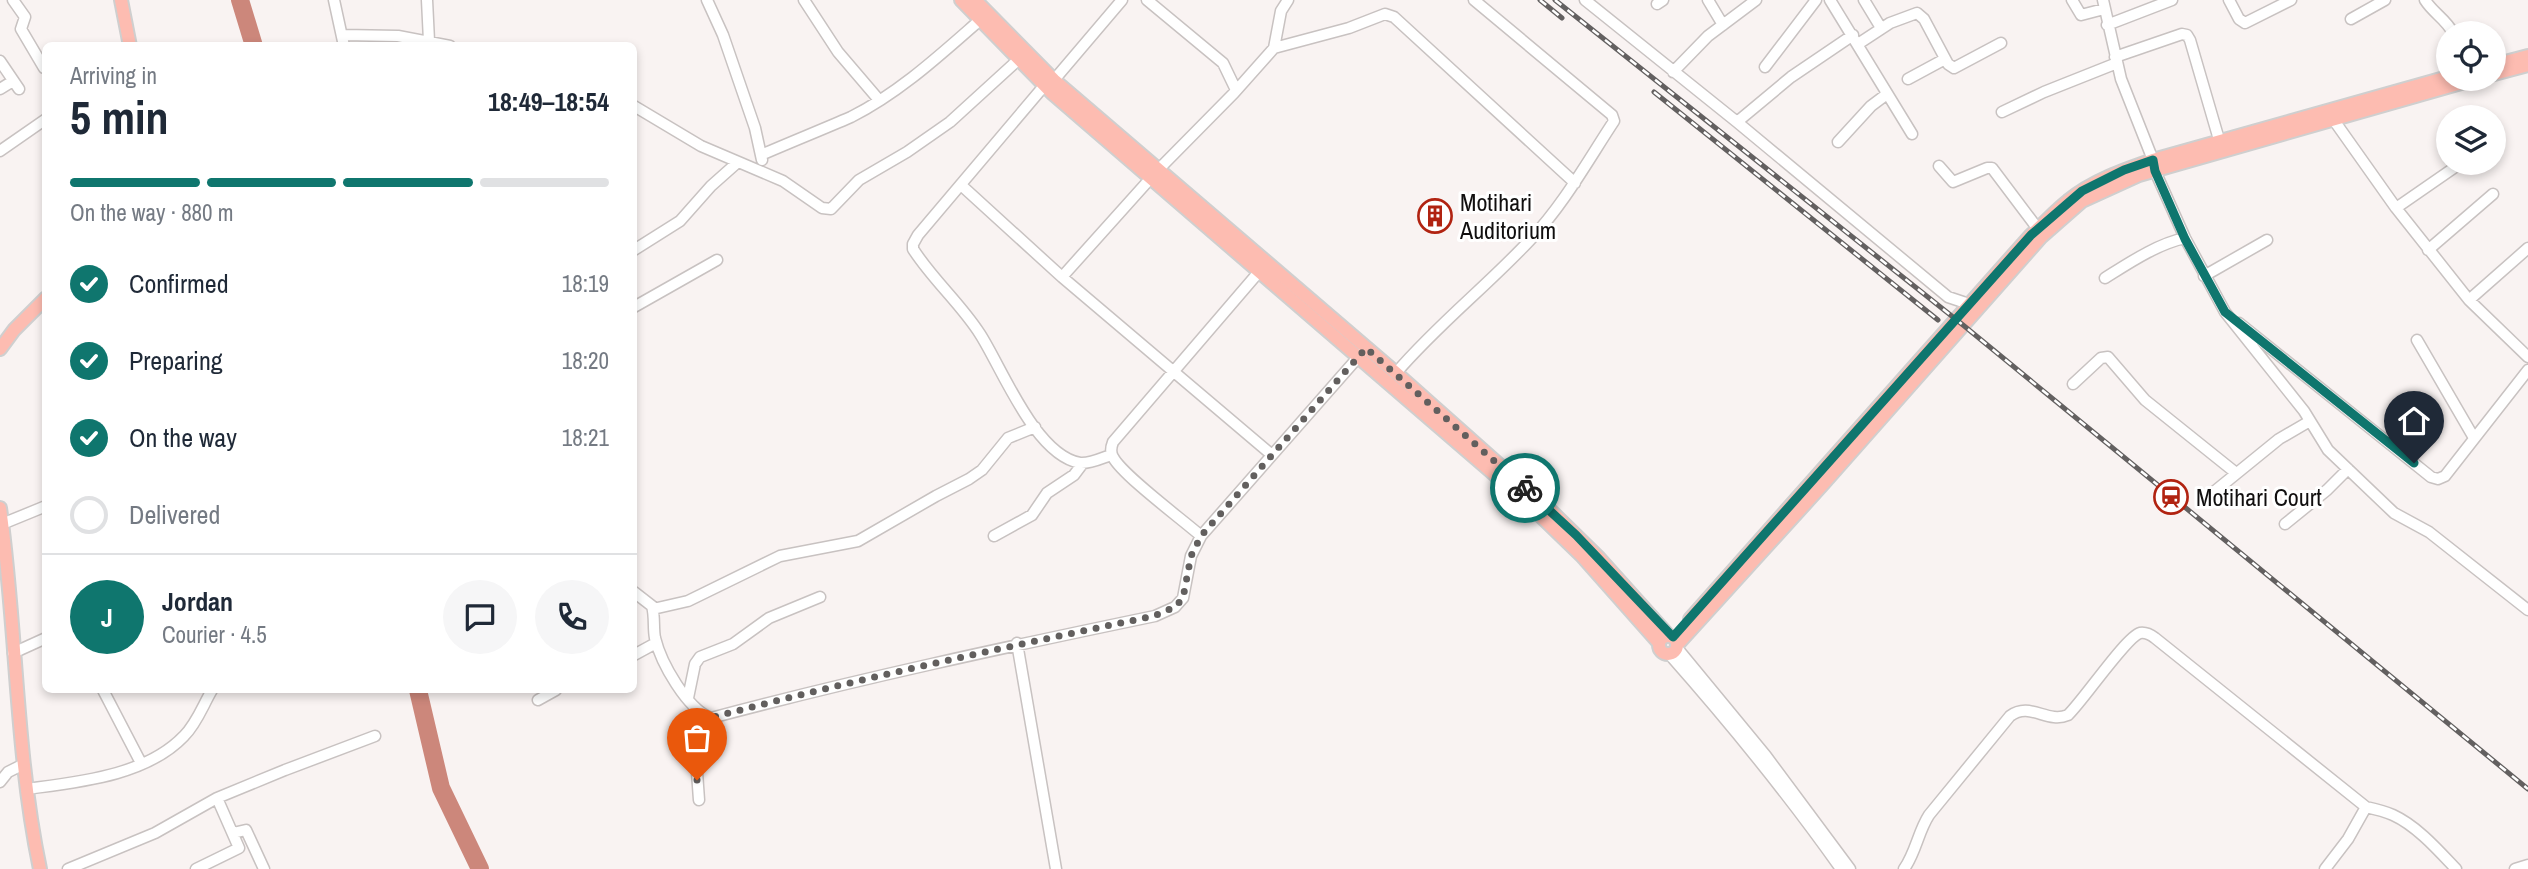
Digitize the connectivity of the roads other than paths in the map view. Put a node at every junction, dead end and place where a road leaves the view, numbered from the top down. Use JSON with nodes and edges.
{"nodes":[{"id":1,"x":13,"y":0,"type":"edge"},
{"id":2,"x":121,"y":0,"type":"edge"},
{"id":3,"x":334,"y":0,"type":"edge"},
{"id":4,"x":427,"y":0,"type":"edge"},
{"id":5,"x":707,"y":0,"type":"edge"},
{"id":6,"x":804,"y":0,"type":"edge"},
{"id":7,"x":961,"y":0,"type":"edge"},
{"id":8,"x":975,"y":0,"type":"edge"},
{"id":9,"x":1122,"y":0,"type":"edge"},
{"id":10,"x":1147,"y":0,"type":"edge"},
{"id":11,"x":1287,"y":0,"type":"edge"},
{"id":12,"x":1474,"y":0,"type":"edge"},
{"id":13,"x":1585,"y":0,"type":"edge"},
{"id":14,"x":1708,"y":0,"type":"edge"},
{"id":15,"x":1756,"y":0,"type":"edge"},
{"id":16,"x":1816,"y":0,"type":"edge"},
{"id":17,"x":1830,"y":0,"type":"edge"},
{"id":18,"x":1864,"y":0,"type":"edge"},
{"id":19,"x":2072,"y":0,"type":"edge"},
{"id":20,"x":2172,"y":0,"type":"edge"},
{"id":21,"x":2229,"y":0,"type":"edge"},
{"id":22,"x":2291,"y":0,"type":"edge"},
{"id":23,"x":2385,"y":0,"type":"edge"},
{"id":24,"x":2425,"y":0,"type":"edge"},
{"id":25,"x":2104,"y":5,"type":"edge"},
{"id":26,"x":2351,"y":19,"type":"dead end"},
{"id":27,"x":980,"y":20,"type":"junction"},
{"id":28,"x":2445,"y":21,"type":"edge"},
{"id":29,"x":1723,"y":25,"type":"junction"},
{"id":30,"x":2107,"y":25,"type":"junction"},
{"id":31,"x":1881,"y":28,"type":"junction"},
{"id":32,"x":344,"y":40,"type":"edge"},
{"id":33,"x":1855,"y":40,"type":"junction"},
{"id":34,"x":429,"y":41,"type":"junction"},
{"id":35,"x":129,"y":42,"type":"edge"},
{"id":36,"x":433,"y":42,"type":"edge"},
{"id":37,"x":2001,"y":43,"type":"dead end"},
{"id":38,"x":1274,"y":48,"type":"junction"},
{"id":39,"x":2528,"y":56,"type":"edge"},
{"id":40,"x":1945,"y":59,"type":"junction"},
{"id":41,"x":1018,"y":60,"type":"junction"},
{"id":42,"x":2116,"y":60,"type":"junction"},
{"id":43,"x":0,"y":61,"type":"edge"},
{"id":44,"x":2506,"y":62,"type":"edge"},
{"id":45,"x":42,"y":65,"type":"edge"},
{"id":46,"x":2528,"y":65,"type":"edge"},
{"id":47,"x":1765,"y":67,"type":"dead end"},
{"id":48,"x":2506,"y":71,"type":"edge"},
{"id":49,"x":1673,"y":72,"type":"junction"},
{"id":50,"x":1908,"y":79,"type":"dead end"},
{"id":51,"x":2436,"y":80,"type":"edge"},
{"id":52,"x":1049,"y":83,"type":"junction"},
{"id":53,"x":0,"y":89,"type":"edge"},
{"id":54,"x":1236,"y":90,"type":"junction"},
{"id":55,"x":2436,"y":90,"type":"edge"},
{"id":56,"x":1887,"y":94,"type":"junction"},
{"id":57,"x":879,"y":100,"type":"junction"},
{"id":58,"x":637,"y":108,"type":"edge"},
{"id":59,"x":2002,"y":112,"type":"dead end"},
{"id":60,"x":2333,"y":119,"type":"junction"},
{"id":61,"x":1737,"y":122,"type":"junction"},
{"id":62,"x":42,"y":123,"type":"edge"},
{"id":63,"x":1912,"y":134,"type":"dead end"},
{"id":64,"x":1838,"y":142,"type":"dead end"},
{"id":65,"x":2220,"y":143,"type":"junction"},
{"id":66,"x":0,"y":151,"type":"edge"},
{"id":67,"x":761,"y":155,"type":"junction"},
{"id":68,"x":738,"y":162,"type":"junction"},
{"id":69,"x":2154,"y":165,"type":"junction"},
{"id":70,"x":1939,"y":166,"type":"dead end"},
{"id":71,"x":763,"y":172,"type":"junction"},
{"id":72,"x":1154,"y":174,"type":"junction"},
{"id":73,"x":2444,"y":175,"type":"edge"},
{"id":74,"x":1575,"y":183,"type":"junction"},
{"id":75,"x":961,"y":185,"type":"junction"},
{"id":76,"x":2493,"y":194,"type":"dead end"},
{"id":77,"x":2396,"y":208,"type":"junction"},
{"id":78,"x":2038,"y":229,"type":"junction"},
{"id":79,"x":2185,"y":239,"type":"junction"},
{"id":80,"x":2267,"y":240,"type":"dead end"},
{"id":81,"x":637,"y":248,"type":"edge"},
{"id":82,"x":2528,"y":248,"type":"edge"},
{"id":83,"x":2428,"y":250,"type":"junction"},
{"id":84,"x":717,"y":260,"type":"dead end"},
{"id":85,"x":1263,"y":268,"type":"junction"},
{"id":86,"x":2204,"y":276,"type":"junction"},
{"id":87,"x":1062,"y":277,"type":"junction"},
{"id":88,"x":2105,"y":278,"type":"dead end"},
{"id":89,"x":2469,"y":300,"type":"junction"},
{"id":90,"x":42,"y":302,"type":"edge"},
{"id":91,"x":1969,"y":304,"type":"junction"},
{"id":92,"x":637,"y":305,"type":"edge"},
{"id":93,"x":2225,"y":312,"type":"junction"},
{"id":94,"x":2417,"y":340,"type":"dead end"},
{"id":95,"x":0,"y":349,"type":"edge"},
{"id":96,"x":1362,"y":353,"type":"junction"},
{"id":97,"x":2528,"y":357,"type":"edge"},
{"id":98,"x":2528,"y":370,"type":"edge"},
{"id":99,"x":1172,"y":371,"type":"junction"},
{"id":100,"x":1396,"y":373,"type":"junction"},
{"id":101,"x":2073,"y":384,"type":"dead end"},
{"id":102,"x":2310,"y":421,"type":"junction"},
{"id":103,"x":1035,"y":427,"type":"junction"},
{"id":104,"x":2474,"y":438,"type":"junction"},
{"id":105,"x":1272,"y":455,"type":"junction"},
{"id":106,"x":1111,"y":456,"type":"junction"},
{"id":107,"x":1083,"y":463,"type":"junction"},
{"id":108,"x":2348,"y":469,"type":"junction"},
{"id":109,"x":2236,"y":474,"type":"junction"},
{"id":110,"x":2215,"y":491,"type":"dead end"},
{"id":111,"x":0,"y":508,"type":"edge"},
{"id":112,"x":42,"y":508,"type":"edge"},
{"id":113,"x":2,"y":524,"type":"junction"},
{"id":114,"x":2285,"y":524,"type":"dead end"},
{"id":115,"x":993,"y":536,"type":"dead end"},
{"id":116,"x":1201,"y":536,"type":"junction"},
{"id":117,"x":3,"y":552,"type":"edge"},
{"id":118,"x":637,"y":594,"type":"edge"},
{"id":119,"x":820,"y":597,"type":"dead end"},
{"id":120,"x":653,"y":609,"type":"junction"},
{"id":121,"x":2528,"y":610,"type":"edge"},
{"id":122,"x":6,"y":617,"type":"edge"},
{"id":123,"x":42,"y":640,"type":"edge"},
{"id":124,"x":656,"y":643,"type":"junction"},
{"id":125,"x":1017,"y":643,"type":"junction"},
{"id":126,"x":1671,"y":644,"type":"junction"},
{"id":127,"x":13,"y":653,"type":"junction"},
{"id":128,"x":637,"y":653,"type":"edge"},
{"id":129,"x":105,"y":693,"type":"edge"},
{"id":130,"x":210,"y":693,"type":"edge"},
{"id":131,"x":551,"y":693,"type":"edge"},
{"id":132,"x":688,"y":698,"type":"junction"},
{"id":133,"x":538,"y":700,"type":"dead end"},
{"id":134,"x":710,"y":718,"type":"junction"},
{"id":135,"x":375,"y":736,"type":"dead end"},
{"id":136,"x":141,"y":763,"type":"junction"},
{"id":137,"x":22,"y":765,"type":"junction"},
{"id":138,"x":0,"y":782,"type":"edge"},
{"id":139,"x":26,"y":789,"type":"junction"},
{"id":140,"x":217,"y":798,"type":"junction"},
{"id":141,"x":698,"y":800,"type":"dead end"},
{"id":142,"x":2366,"y":807,"type":"junction"},
{"id":143,"x":233,"y":834,"type":"junction"},
{"id":144,"x":2528,"y":865,"type":"edge"},
{"id":145,"x":40,"y":869,"type":"edge"},
{"id":146,"x":68,"y":869,"type":"edge"},
{"id":147,"x":196,"y":869,"type":"edge"},
{"id":148,"x":264,"y":869,"type":"edge"},
{"id":149,"x":1056,"y":869,"type":"edge"},
{"id":150,"x":1841,"y":869,"type":"edge"},
{"id":151,"x":1850,"y":869,"type":"edge"},
{"id":152,"x":1904,"y":869,"type":"edge"},
{"id":153,"x":2325,"y":869,"type":"edge"},
{"id":154,"x":2456,"y":869,"type":"edge"},
{"id":155,"x":2515,"y":869,"type":"edge"}],
"edges":[{"from":1,"to":45,"type":"street"},
{"from":2,"to":35,"type":"main road"},
{"from":3,"to":32,"type":"street"},
{"from":4,"to":34,"type":"street"},
{"from":5,"to":67,"type":"street"},
{"from":6,"to":57,"type":"street"},
{"from":7,"to":27,"type":"main road"},
{"from":8,"to":52,"type":"main road"},
{"from":9,"to":52,"type":"street"},
{"from":10,"to":54,"type":"street"},
{"from":11,"to":38,"type":"street"},
{"from":12,"to":74,"type":"street"},
{"from":13,"to":49,"type":"street"},
{"from":14,"to":29,"type":"street"},
{"from":15,"to":29,"type":"street"},
{"from":16,"to":47,"type":"street"},
{"from":17,"to":33,"type":"street"},
{"from":18,"to":31,"type":"street"},
{"from":19,"to":25,"type":"street"},
{"from":20,"to":30,"type":"street"},
{"from":21,"to":22,"type":"street"},
{"from":23,"to":26,"type":"street"},
{"from":24,"to":28,"type":"street"},
{"from":25,"to":30,"type":"street"},
{"from":27,"to":41,"type":"main road"},
{"from":27,"to":57,"type":"street"},
{"from":29,"to":49,"type":"street"},
{"from":30,"to":42,"type":"street"},
{"from":31,"to":33,"type":"street"},
{"from":31,"to":40,"type":"street"},
{"from":32,"to":34,"type":"street"},
{"from":33,"to":56,"type":"street"},
{"from":33,"to":61,"type":"street"},
{"from":34,"to":36,"type":"street"},
{"from":37,"to":40,"type":"street"},
{"from":38,"to":54,"type":"street"},
{"from":38,"to":74,"type":"street"},
{"from":39,"to":44,"type":"main road"},
{"from":40,"to":50,"type":"street"},
{"from":41,"to":52,"type":"main road"},
{"from":41,"to":71,"type":"street"},
{"from":42,"to":59,"type":"street"},
{"from":42,"to":65,"type":"street"},
{"from":42,"to":69,"type":"street"},
{"from":43,"to":53,"type":"street"},
{"from":46,"to":48,"type":"main road"},
{"from":49,"to":61,"type":"street"},
{"from":51,"to":65,"type":"main road"},
{"from":52,"to":72,"type":"main road"},
{"from":52,"to":75,"type":"street"},
{"from":54,"to":72,"type":"street"},
{"from":55,"to":60,"type":"main road"},
{"from":56,"to":63,"type":"street"},
{"from":56,"to":64,"type":"street"},
{"from":57,"to":67,"type":"street"},
{"from":58,"to":68,"type":"street"},
{"from":60,"to":69,"type":"main road"},
{"from":60,"to":77,"type":"street"},
{"from":61,"to":91,"type":"street"},
{"from":62,"to":66,"type":"street"},
{"from":65,"to":69,"type":"main road"},
{"from":67,"to":71,"type":"street"},
{"from":68,"to":71,"type":"street"},
{"from":68,"to":81,"type":"street"},
{"from":69,"to":78,"type":"main road"},
{"from":69,"to":79,"type":"street"},
{"from":69,"to":126,"type":"main road"},
{"from":70,"to":78,"type":"street"},
{"from":72,"to":85,"type":"main road"},
{"from":72,"to":87,"type":"street"},
{"from":73,"to":77,"type":"street"},
{"from":74,"to":100,"type":"street"},
{"from":75,"to":87,"type":"street"},
{"from":75,"to":103,"type":"street"},
{"from":76,"to":83,"type":"street"},
{"from":77,"to":83,"type":"street"},
{"from":78,"to":91,"type":"main road"},
{"from":79,"to":86,"type":"street"},
{"from":79,"to":88,"type":"street"},
{"from":80,"to":86,"type":"street"},
{"from":82,"to":89,"type":"street"},
{"from":83,"to":89,"type":"street"},
{"from":84,"to":92,"type":"street"},
{"from":85,"to":96,"type":"main road"},
{"from":85,"to":99,"type":"street"},
{"from":86,"to":93,"type":"street"},
{"from":87,"to":99,"type":"street"},
{"from":89,"to":97,"type":"street"},
{"from":90,"to":95,"type":"main road"},
{"from":91,"to":126,"type":"main road"},
{"from":93,"to":102,"type":"street"},
{"from":93,"to":104,"type":"street"},
{"from":94,"to":104,"type":"street"},
{"from":96,"to":100,"type":"main road"},
{"from":96,"to":105,"type":"street"},
{"from":96,"to":126,"type":"main road"},
{"from":98,"to":104,"type":"street"},
{"from":99,"to":105,"type":"street"},
{"from":99,"to":106,"type":"street"},
{"from":100,"to":126,"type":"main road"},
{"from":101,"to":109,"type":"street"},
{"from":102,"to":108,"type":"street"},
{"from":102,"to":109,"type":"street"},
{"from":103,"to":107,"type":"street"},
{"from":103,"to":120,"type":"street"},
{"from":105,"to":116,"type":"street"},
{"from":106,"to":107,"type":"street"},
{"from":106,"to":116,"type":"street"},
{"from":107,"to":115,"type":"street"},
{"from":108,"to":114,"type":"street"},
{"from":108,"to":121,"type":"street"},
{"from":109,"to":110,"type":"street"},
{"from":111,"to":113,"type":"main road"},
{"from":112,"to":113,"type":"street"},
{"from":113,"to":117,"type":"main road"},
{"from":116,"to":125,"type":"street"},
{"from":117,"to":122,"type":"main road"},
{"from":118,"to":120,"type":"street"},
{"from":119,"to":132,"type":"street"},
{"from":120,"to":124,"type":"street"},
{"from":122,"to":127,"type":"main road"},
{"from":123,"to":127,"type":"street"},
{"from":124,"to":128,"type":"street"},
{"from":124,"to":132,"type":"street"},
{"from":125,"to":134,"type":"street"},
{"from":125,"to":149,"type":"street"},
{"from":126,"to":150,"type":"street"},
{"from":126,"to":151,"type":"street"},
{"from":127,"to":137,"type":"main road"},
{"from":129,"to":136,"type":"street"},
{"from":130,"to":136,"type":"street"},
{"from":131,"to":133,"type":"street"},
{"from":132,"to":134,"type":"street"},
{"from":134,"to":141,"type":"street"},
{"from":135,"to":140,"type":"street"},
{"from":136,"to":139,"type":"street"},
{"from":137,"to":138,"type":"street"},
{"from":137,"to":139,"type":"main road"},
{"from":139,"to":145,"type":"main road"},
{"from":140,"to":143,"type":"street"},
{"from":140,"to":146,"type":"street"},
{"from":142,"to":152,"type":"street"},
{"from":142,"to":153,"type":"street"},
{"from":142,"to":154,"type":"street"},
{"from":143,"to":147,"type":"street"},
{"from":143,"to":148,"type":"street"},
{"from":144,"to":155,"type":"street"}]}
